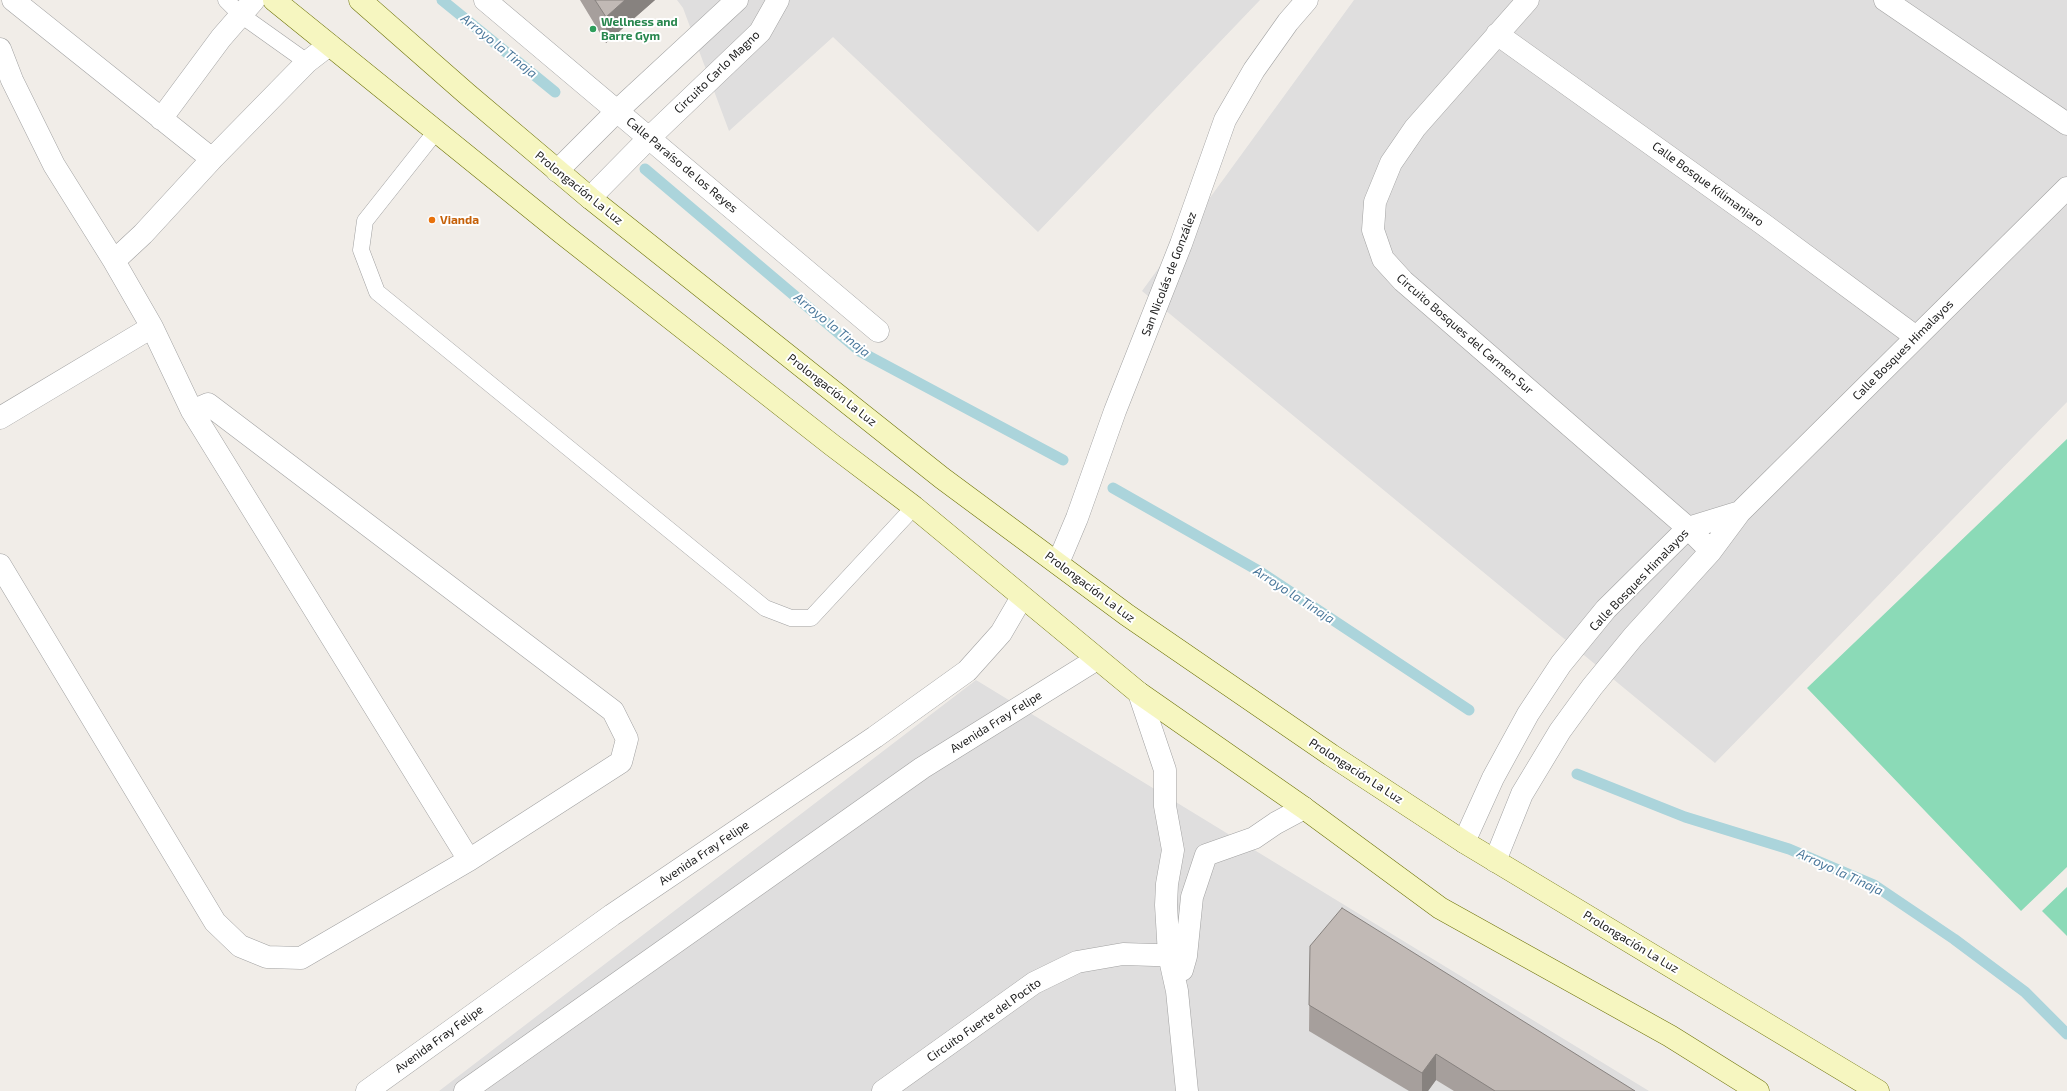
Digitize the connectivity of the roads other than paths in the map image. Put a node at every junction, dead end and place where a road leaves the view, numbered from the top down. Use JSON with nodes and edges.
{"nodes":[{"id":1,"x":13,"y":0,"type":"edge"},
{"id":2,"x":226,"y":0,"type":"edge"},
{"id":3,"x":274,"y":0,"type":"edge"},
{"id":4,"x":360,"y":0,"type":"edge"},
{"id":5,"x":485,"y":0,"type":"edge"},
{"id":6,"x":736,"y":0,"type":"edge"},
{"id":7,"x":778,"y":0,"type":"edge"},
{"id":8,"x":1307,"y":0,"type":"edge"},
{"id":9,"x":1528,"y":0,"type":"edge"},
{"id":10,"x":1885,"y":0,"type":"edge"},
{"id":11,"x":248,"y":7,"type":"edge"},
{"id":12,"x":1497,"y":34,"type":"junction"},
{"id":13,"x":329,"y":45,"type":"junction"},
{"id":14,"x":0,"y":49,"type":"edge"},
{"id":15,"x":307,"y":62,"type":"junction"},
{"id":16,"x":617,"y":111,"type":"junction"},
{"id":17,"x":161,"y":119,"type":"junction"},
{"id":18,"x":2067,"y":124,"type":"edge"},
{"id":19,"x":436,"y":130,"type":"junction"},
{"id":20,"x":649,"y":138,"type":"junction"},
{"id":21,"x":212,"y":159,"type":"junction"},
{"id":22,"x":557,"y":171,"type":"junction"},
{"id":23,"x":2067,"y":188,"type":"edge"},
{"id":24,"x":590,"y":198,"type":"junction"},
{"id":25,"x":114,"y":261,"type":"junction"},
{"id":26,"x":152,"y":327,"type":"junction"},
{"id":27,"x":878,"y":331,"type":"dead end"},
{"id":28,"x":1916,"y":337,"type":"junction"},
{"id":29,"x":192,"y":411,"type":"junction"},
{"id":30,"x":0,"y":418,"type":"edge"},
{"id":31,"x":914,"y":507,"type":"junction"},
{"id":32,"x":1740,"y":512,"type":"junction"},
{"id":33,"x":1688,"y":528,"type":"junction"},
{"id":34,"x":1711,"y":551,"type":"junction"},
{"id":35,"x":1058,"y":563,"type":"junction"},
{"id":36,"x":0,"y":565,"type":"edge"},
{"id":37,"x":1022,"y":597,"type":"junction"},
{"id":38,"x":1097,"y":659,"type":"junction"},
{"id":39,"x":1139,"y":693,"type":"junction"},
{"id":40,"x":1304,"y":808,"type":"junction"},
{"id":41,"x":1464,"y":842,"type":"junction"},
{"id":42,"x":1172,"y":850,"type":"junction"},
{"id":43,"x":1206,"y":855,"type":"junction"},
{"id":44,"x":469,"y":860,"type":"junction"},
{"id":45,"x":1495,"y":860,"type":"junction"},
{"id":46,"x":1177,"y":956,"type":"junction"},
{"id":47,"x":366,"y":1091,"type":"edge"},
{"id":48,"x":465,"y":1091,"type":"edge"},
{"id":49,"x":883,"y":1091,"type":"edge"},
{"id":50,"x":1187,"y":1091,"type":"edge"},
{"id":51,"x":1758,"y":1091,"type":"edge"},
{"id":52,"x":1878,"y":1091,"type":"edge"}],
"edges":[{"from":1,"to":17,"type":"street"},
{"from":2,"to":11,"type":"lane"},
{"from":3,"to":13,"type":"main road"},
{"from":4,"to":22,"type":"main road","name":"Prolongación La Luz"},
{"from":5,"to":16,"type":"street","name":"Calle Paraíso de los Reyes"},
{"from":6,"to":16,"type":"street"},
{"from":7,"to":20,"type":"street","name":"Circuito Carlo Magno"},
{"from":8,"to":35,"type":"street","name":"San Nicolás de González"},
{"from":9,"to":12,"type":"street","name":"Circuito Bosques del Carmen Sur"},
{"from":10,"to":18,"type":"street"},
{"from":11,"to":15,"type":"lane"},
{"from":11,"to":17,"type":"street"},
{"from":12,"to":28,"type":"street","name":"Calle Bosque Kilimanjaro"},
{"from":12,"to":33,"type":"street","name":"Circuito Bosques del Carmen Sur"},
{"from":13,"to":15,"type":"street"},
{"from":13,"to":19,"type":"main road"},
{"from":14,"to":25,"type":"street"},
{"from":15,"to":21,"type":"street"},
{"from":16,"to":20,"type":"street","name":"Calle Paraíso de los Reyes"},
{"from":16,"to":22,"type":"street"},
{"from":17,"to":21,"type":"street"},
{"from":19,"to":31,"type":"main road"},
{"from":19,"to":31,"type":"lane"},
{"from":20,"to":24,"type":"street","name":"Circuito Carlo Magno"},
{"from":20,"to":27,"type":"street","name":"Calle Paraíso de los Reyes"},
{"from":21,"to":25,"type":"street"},
{"from":22,"to":24,"type":"main road","name":"Prolongación La Luz"},
{"from":23,"to":28,"type":"street","name":"Calle Bosques Himalayos"},
{"from":24,"to":35,"type":"main road","name":"Prolongación La Luz"},
{"from":25,"to":26,"type":"street"},
{"from":26,"to":29,"type":"street"},
{"from":26,"to":30,"type":"street"},
{"from":28,"to":32,"type":"street","name":"Calle Bosques Himalayos"},
{"from":29,"to":44,"type":"street"},
{"from":29,"to":44,"type":"street"},
{"from":31,"to":37,"type":"main road"},
{"from":32,"to":33,"type":"street","name":"Calle Bosques Himalayos"},
{"from":32,"to":34,"type":"street","name":"Calle Bosques Himalayos"},
{"from":33,"to":34,"type":"street","name":"Circuito Bosques del Carmen Sur"},
{"from":33,"to":41,"type":"street","name":"Calle Bosques Himalayos"},
{"from":34,"to":45,"type":"street","name":"Calle Bosques Himalayos"},
{"from":35,"to":41,"type":"main road","name":"Prolongación La Luz"},
{"from":36,"to":44,"type":"street"},
{"from":37,"to":38,"type":"main road"},
{"from":37,"to":47,"type":"street","name":"Avenida Fray Felipe"},
{"from":38,"to":39,"type":"main road"},
{"from":38,"to":48,"type":"street","name":"Avenida Fray Felipe"},
{"from":39,"to":40,"type":"main road"},
{"from":39,"to":42,"type":"street"},
{"from":40,"to":43,"type":"street"},
{"from":40,"to":51,"type":"main road"},
{"from":41,"to":45,"type":"main road","name":"Prolongación La Luz"},
{"from":42,"to":43,"type":"street"},
{"from":42,"to":46,"type":"street"},
{"from":43,"to":46,"type":"street"},
{"from":45,"to":52,"type":"main road","name":"Prolongación La Luz"},
{"from":46,"to":49,"type":"street","name":"Circuito Fuerte del Pocito"},
{"from":46,"to":50,"type":"street"}]}
